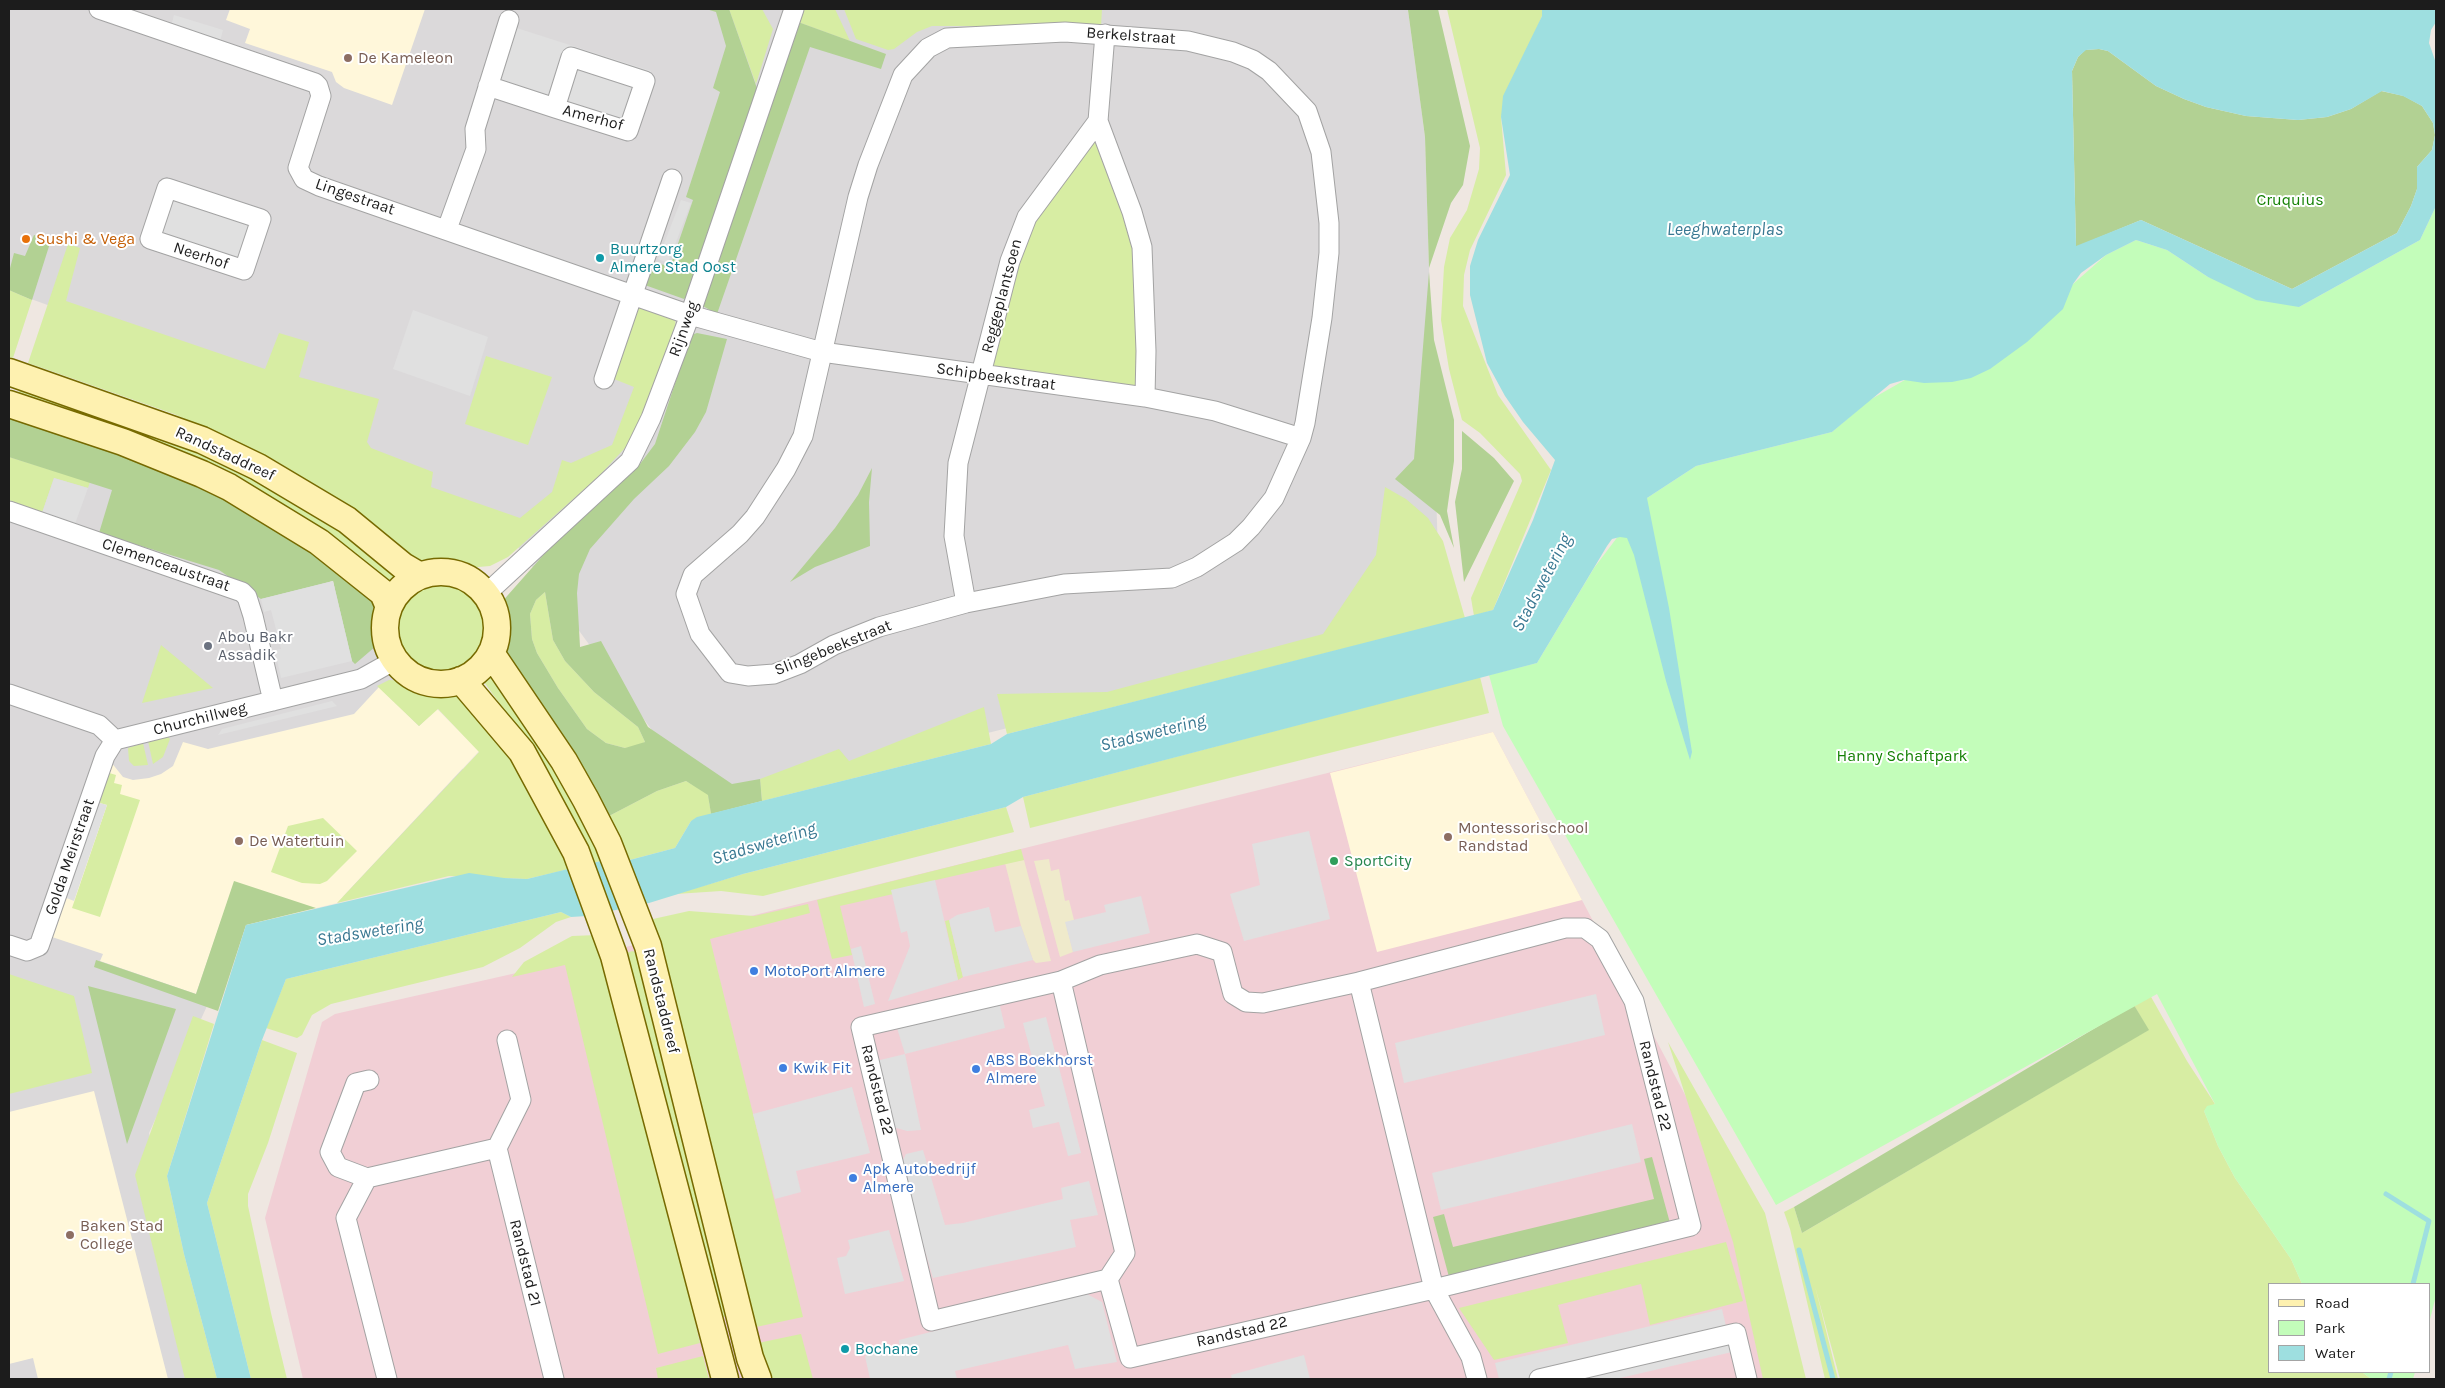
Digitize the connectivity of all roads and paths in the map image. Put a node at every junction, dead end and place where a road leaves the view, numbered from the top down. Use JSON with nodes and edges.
{"nodes":[{"id":1,"x":99,"y":9,"type":"edge"},
{"id":2,"x":794,"y":9,"type":"edge"},
{"id":3,"x":508,"y":20,"type":"dead end"},
{"id":4,"x":1105,"y":34,"type":"junction"},
{"id":5,"x":488,"y":86,"type":"junction"},
{"id":6,"x":555,"y":108,"type":"junction"},
{"id":7,"x":1098,"y":121,"type":"junction"},
{"id":8,"x":672,"y":179,"type":"dead end"},
{"id":9,"x":167,"y":188,"type":"joint"},
{"id":10,"x":447,"y":230,"type":"junction"},
{"id":11,"x":631,"y":294,"type":"junction"},
{"id":12,"x":690,"y":315,"type":"junction"},
{"id":13,"x":822,"y":352,"type":"junction"},
{"id":14,"x":9,"y":372,"type":"edge"},
{"id":15,"x":980,"y":375,"type":"junction"},
{"id":16,"x":604,"y":379,"type":"dead end"},
{"id":17,"x":1145,"y":397,"type":"junction"},
{"id":18,"x":9,"y":404,"type":"edge"},
{"id":19,"x":1301,"y":438,"type":"junction"},
{"id":20,"x":9,"y":511,"type":"edge"},
{"id":21,"x":420,"y":576,"type":"junction"},
{"id":22,"x":486,"y":594,"type":"junction"},
{"id":23,"x":966,"y":604,"type":"junction"},
{"id":24,"x":389,"y":607,"type":"junction"},
{"id":25,"x":491,"y":653,"type":"junction"},
{"id":26,"x":395,"y":660,"type":"junction"},
{"id":27,"x":461,"y":680,"type":"junction"},
{"id":28,"x":9,"y":694,"type":"edge"},
{"id":29,"x":273,"y":701,"type":"junction"},
{"id":30,"x":115,"y":740,"type":"junction"},
{"id":31,"x":9,"y":945,"type":"edge"},
{"id":32,"x":1061,"y":981,"type":"junction"},
{"id":33,"x":1359,"y":982,"type":"junction"},
{"id":34,"x":508,"y":1040,"type":"dead end"},
{"id":35,"x":369,"y":1080,"type":"dead end"},
{"id":36,"x":497,"y":1148,"type":"junction"},
{"id":37,"x":366,"y":1178,"type":"junction"},
{"id":38,"x":1108,"y":1279,"type":"junction"},
{"id":39,"x":1434,"y":1289,"type":"junction"},
{"id":40,"x":754,"y":1369,"type":"edge"},
{"id":41,"x":723,"y":1372,"type":"edge"},
{"id":42,"x":386,"y":1379,"type":"edge"},
{"id":43,"x":554,"y":1379,"type":"edge"},
{"id":44,"x":1477,"y":1379,"type":"edge"},
{"id":45,"x":1539,"y":1379,"type":"edge"},
{"id":46,"x":1747,"y":1379,"type":"edge"}],
"edges":[{"from":1,"to":10,"type":"street","name":"Lingestraat"},
{"from":2,"to":12,"type":"street","name":"Rijnweg"},
{"from":3,"to":5,"type":"street"},
{"from":4,"to":7,"type":"street"},
{"from":4,"to":13,"type":"street","name":"Berkelstraat"},
{"from":4,"to":19,"type":"street","name":"Berkelstraat"},
{"from":5,"to":6,"type":"street","name":"Amerhof"},
{"from":5,"to":10,"type":"street"},
{"from":6,"to":6,"type":"street","name":"Amerhof"},
{"from":7,"to":15,"type":"street","name":"Reggeplantsoen"},
{"from":7,"to":17,"type":"street"},
{"from":8,"to":11,"type":"street"},
{"from":9,"to":9,"type":"street","name":"Neerhof"},
{"from":10,"to":11,"type":"street","name":"Lingestraat"},
{"from":11,"to":12,"type":"street","name":"Lingestraat"},
{"from":11,"to":16,"type":"street"},
{"from":12,"to":13,"type":"street","name":"Schipbeekstraat"},
{"from":12,"to":22,"type":"street","name":"Rijnweg"},
{"from":13,"to":15,"type":"street","name":"Schipbeekstraat"},
{"from":13,"to":23,"type":"street","name":"Slingebeekstraat"},
{"from":14,"to":21,"type":"main road","name":"Randstaddreef"},
{"from":15,"to":17,"type":"street","name":"Schipbeekstraat"},
{"from":15,"to":23,"type":"street","name":"Reggeplantsoen"},
{"from":17,"to":19,"type":"street","name":"Schipbeekstraat"},
{"from":18,"to":24,"type":"main road","name":"Randstaddreef"},
{"from":19,"to":23,"type":"street","name":"Slingebeekstraat"},
{"from":20,"to":29,"type":"street","name":"Clemenceaustraat"},
{"from":21,"to":22,"type":"main road"},
{"from":21,"to":24,"type":"main road"},
{"from":22,"to":25,"type":"main road"},
{"from":24,"to":26,"type":"main road"},
{"from":25,"to":27,"type":"main road"},
{"from":25,"to":40,"type":"main road","name":"Randstaddreef"},
{"from":26,"to":27,"type":"main road"},
{"from":26,"to":29,"type":"street","name":"Churchillweg"},
{"from":27,"to":41,"type":"main road","name":"Randstaddreef"},
{"from":28,"to":30,"type":"street"},
{"from":29,"to":30,"type":"street","name":"Churchillweg"},
{"from":30,"to":31,"type":"street","name":"Golda Meirstraat"},
{"from":32,"to":33,"type":"street","name":"Randstad 22"},
{"from":32,"to":38,"type":"street"},
{"from":32,"to":38,"type":"street","name":"Randstad 22"},
{"from":33,"to":39,"type":"street"},
{"from":33,"to":39,"type":"street","name":"Randstad 22"},
{"from":34,"to":36,"type":"street"},
{"from":35,"to":37,"type":"street"},
{"from":36,"to":37,"type":"street"},
{"from":36,"to":43,"type":"street","name":"Randstad 21"},
{"from":37,"to":42,"type":"street"},
{"from":38,"to":39,"type":"street","name":"Randstad 22"},
{"from":39,"to":44,"type":"street"},
{"from":45,"to":46,"type":"street"}]}
